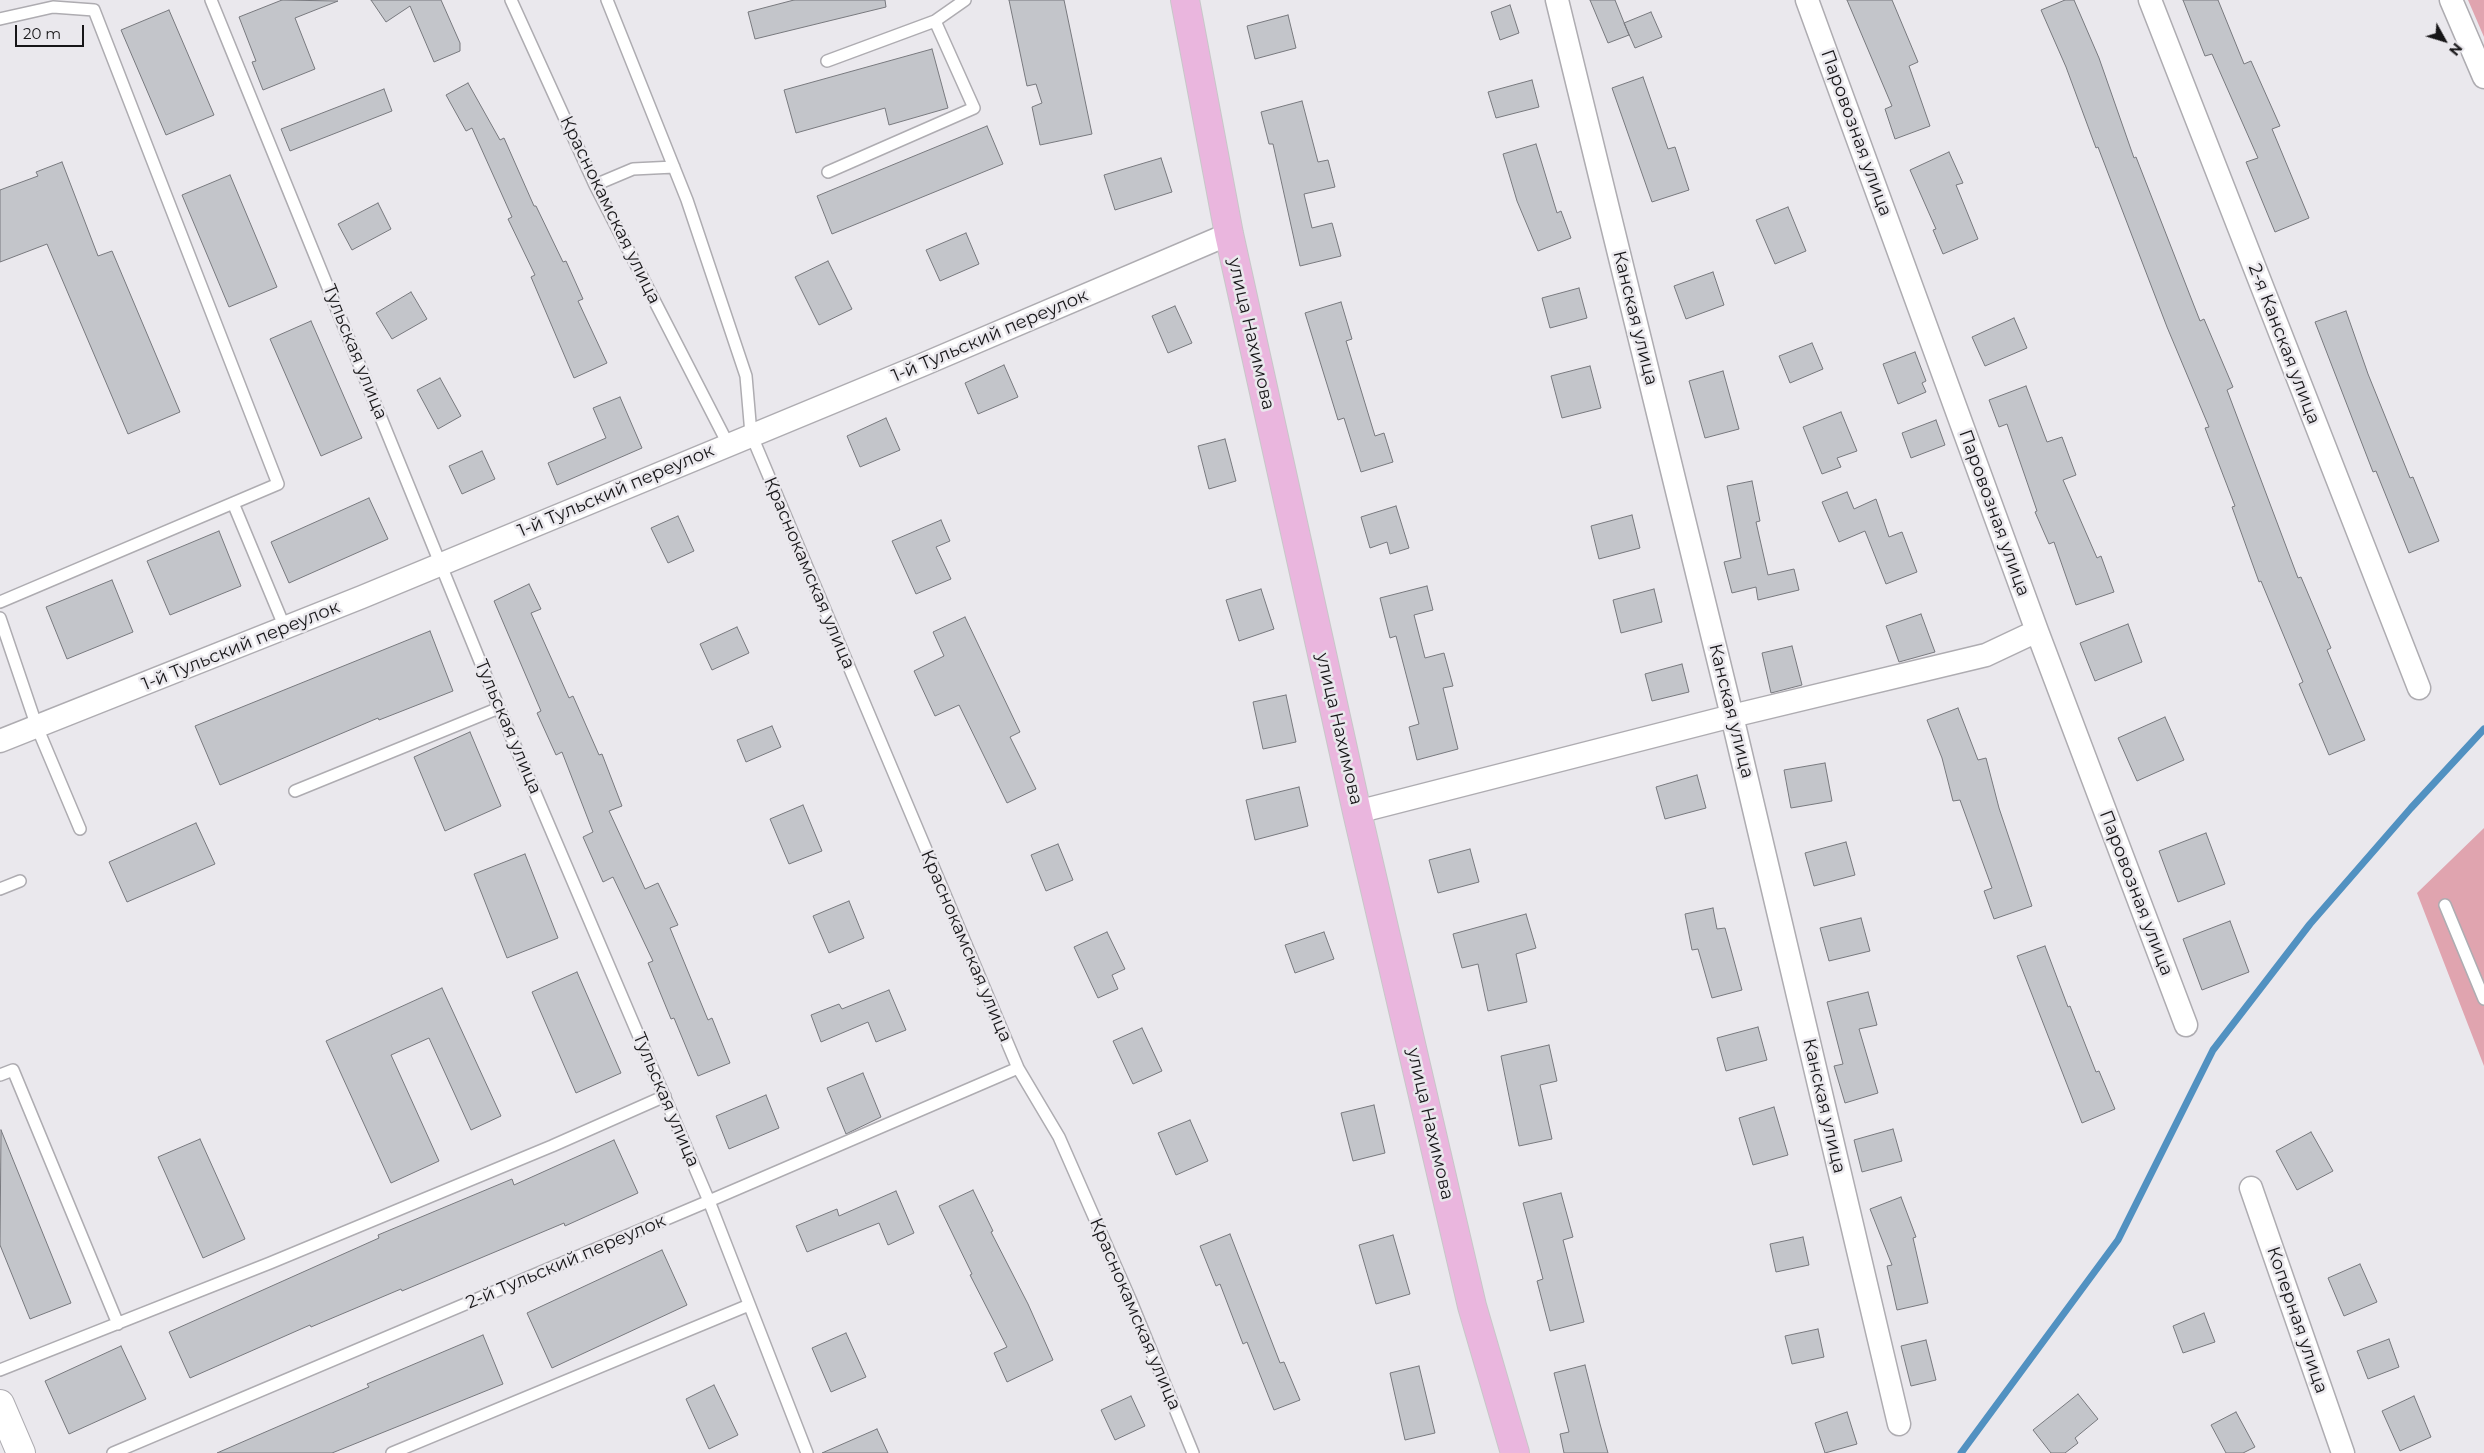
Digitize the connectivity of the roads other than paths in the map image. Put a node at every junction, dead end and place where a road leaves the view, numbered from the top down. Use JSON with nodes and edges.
{"nodes":[{"id":1,"x":211,"y":0,"type":"edge"},
{"id":2,"x":511,"y":0,"type":"edge"},
{"id":3,"x":607,"y":0,"type":"edge"},
{"id":4,"x":965,"y":0,"type":"edge"},
{"id":5,"x":1185,"y":0,"type":"edge"},
{"id":6,"x":1557,"y":0,"type":"edge"},
{"id":7,"x":1807,"y":0,"type":"edge"},
{"id":8,"x":2150,"y":0,"type":"edge"},
{"id":9,"x":2451,"y":0,"type":"edge"},
{"id":10,"x":0,"y":6,"type":"edge"},
{"id":11,"x":2,"y":18,"type":"edge"},
{"id":12,"x":935,"y":21,"type":"junction"},
{"id":13,"x":827,"y":61,"type":"dead end"},
{"id":14,"x":2484,"y":76,"type":"edge"},
{"id":15,"x":674,"y":167,"type":"junction"},
{"id":16,"x":828,"y":172,"type":"dead end"},
{"id":17,"x":595,"y":185,"type":"junction"},
{"id":18,"x":1229,"y":234,"type":"junction"},
{"id":19,"x":751,"y":434,"type":"junction"},
{"id":20,"x":728,"y":444,"type":"junction"},
{"id":21,"x":233,"y":503,"type":"junction"},
{"id":22,"x":442,"y":564,"type":"junction"},
{"id":23,"x":0,"y":602,"type":"edge"},
{"id":24,"x":0,"y":618,"type":"edge"},
{"id":25,"x":285,"y":628,"type":"junction"},
{"id":26,"x":2037,"y":631,"type":"junction"},
{"id":27,"x":2419,"y":688,"type":"dead end"},
{"id":28,"x":499,"y":708,"type":"junction"},
{"id":29,"x":1732,"y":716,"type":"junction"},
{"id":30,"x":37,"y":727,"type":"junction"},
{"id":31,"x":0,"y":741,"type":"edge"},
{"id":32,"x":294,"y":791,"type":"dead end"},
{"id":33,"x":1358,"y":812,"type":"junction"},
{"id":34,"x":80,"y":829,"type":"dead end"},
{"id":35,"x":20,"y":881,"type":"dead end"},
{"id":36,"x":0,"y":889,"type":"edge"},
{"id":37,"x":2445,"y":905,"type":"dead end"},
{"id":38,"x":2484,"y":999,"type":"edge"},
{"id":39,"x":2186,"y":1025,"type":"dead end"},
{"id":40,"x":1018,"y":1068,"type":"junction"},
{"id":41,"x":0,"y":1075,"type":"edge"},
{"id":42,"x":664,"y":1096,"type":"junction"},
{"id":43,"x":2251,"y":1188,"type":"dead end"},
{"id":44,"x":710,"y":1202,"type":"junction"},
{"id":45,"x":749,"y":1305,"type":"junction"},
{"id":46,"x":118,"y":1324,"type":"junction"},
{"id":47,"x":0,"y":1370,"type":"edge"},
{"id":48,"x":0,"y":1404,"type":"edge"},
{"id":49,"x":1899,"y":1424,"type":"dead end"},
{"id":50,"x":20,"y":1453,"type":"edge"},
{"id":51,"x":113,"y":1453,"type":"edge"},
{"id":52,"x":392,"y":1453,"type":"edge"},
{"id":53,"x":807,"y":1453,"type":"edge"},
{"id":54,"x":1193,"y":1453,"type":"edge"},
{"id":55,"x":1514,"y":1453,"type":"edge"},
{"id":56,"x":2343,"y":1453,"type":"edge"}],
"edges":[{"from":1,"to":22,"type":"lane","name":"Тульская улица"},
{"from":2,"to":17,"type":"lane","name":"Краснокамская улица"},
{"from":3,"to":15,"type":"lane","name":"Краснокамская улица"},
{"from":4,"to":12,"type":"lane"},
{"from":5,"to":18,"type":"main road","name":"улица Нахимова"},
{"from":6,"to":29,"type":"street","name":"Канская улица"},
{"from":7,"to":26,"type":"street","name":"Паровозная улица"},
{"from":8,"to":27,"type":"street","name":"2-я Канская улица"},
{"from":9,"to":14,"type":"street"},
{"from":10,"to":11,"type":"lane"},
{"from":11,"to":21,"type":"lane"},
{"from":12,"to":13,"type":"lane"},
{"from":12,"to":16,"type":"lane"},
{"from":15,"to":17,"type":"lane"},
{"from":15,"to":19,"type":"lane","name":"Краснокамская улица"},
{"from":17,"to":20,"type":"lane","name":"Краснокамская улица"},
{"from":18,"to":19,"type":"street","name":"1-й Тульский переулок"},
{"from":18,"to":33,"type":"main road","name":"улица Нахимова"},
{"from":19,"to":20,"type":"street","name":"1-й Тульский переулок"},
{"from":19,"to":40,"type":"lane","name":"Краснокамская улица"},
{"from":20,"to":22,"type":"street","name":"1-й Тульский переулок"},
{"from":21,"to":23,"type":"lane"},
{"from":21,"to":25,"type":"lane"},
{"from":22,"to":25,"type":"street","name":"1-й Тульский переулок"},
{"from":22,"to":28,"type":"lane","name":"Тульская улица"},
{"from":24,"to":30,"type":"lane"},
{"from":25,"to":30,"type":"street","name":"1-й Тульский переулок"},
{"from":26,"to":29,"type":"street"},
{"from":26,"to":39,"type":"street","name":"Паровозная улица"},
{"from":28,"to":32,"type":"lane"},
{"from":28,"to":42,"type":"lane","name":"Тульская улица"},
{"from":29,"to":33,"type":"street"},
{"from":29,"to":49,"type":"street","name":"Канская улица"},
{"from":30,"to":31,"type":"street","name":"1-й Тульский переулок"},
{"from":30,"to":34,"type":"lane"},
{"from":33,"to":55,"type":"main road","name":"улица Нахимова"},
{"from":35,"to":36,"type":"lane"},
{"from":37,"to":38,"type":"lane"},
{"from":40,"to":44,"type":"lane","name":"2-й Тульский переулок"},
{"from":40,"to":54,"type":"lane","name":"Краснокамская улица"},
{"from":41,"to":46,"type":"lane"},
{"from":42,"to":44,"type":"lane","name":"Тульская улица"},
{"from":42,"to":46,"type":"lane"},
{"from":43,"to":56,"type":"street","name":"Коперная улица"},
{"from":44,"to":45,"type":"lane","name":"Тульская улица"},
{"from":44,"to":51,"type":"lane","name":"2-й Тульский переулок"},
{"from":45,"to":52,"type":"lane"},
{"from":45,"to":53,"type":"lane","name":"Тульская улица"},
{"from":46,"to":47,"type":"lane"},
{"from":48,"to":50,"type":"street"}]}
